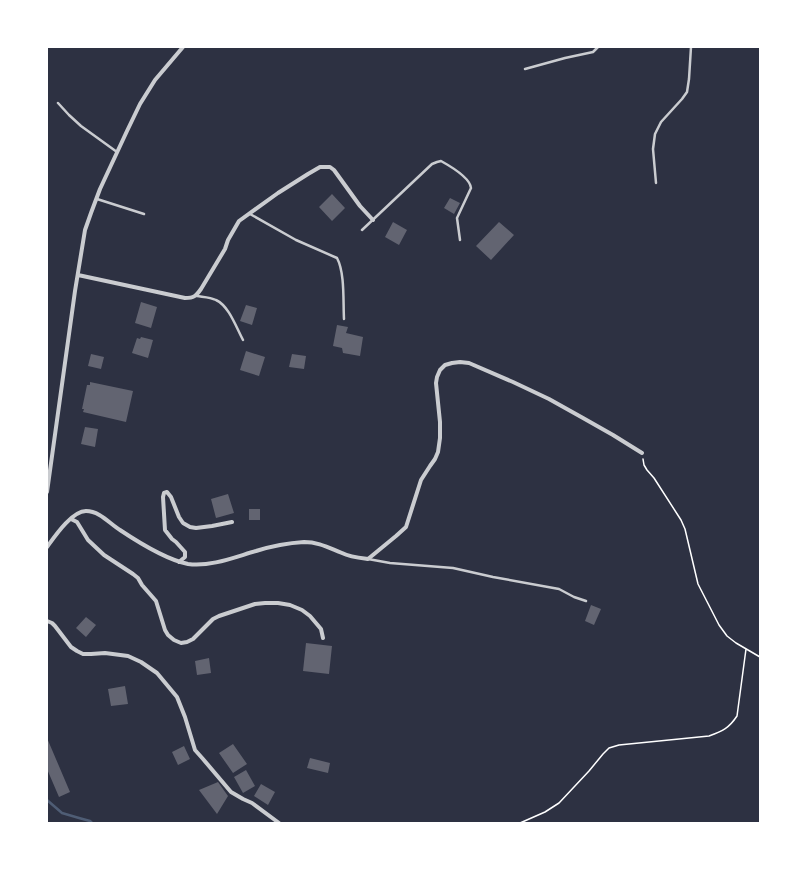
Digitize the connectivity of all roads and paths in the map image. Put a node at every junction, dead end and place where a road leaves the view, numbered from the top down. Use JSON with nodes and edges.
{"nodes":[{"id":1,"x":183,"y":47,"type":"edge"},
{"id":2,"x":598,"y":47,"type":"edge"},
{"id":3,"x":691,"y":47,"type":"edge"},
{"id":4,"x":525,"y":69,"type":"dead end"},
{"id":5,"x":58,"y":103,"type":"dead end"},
{"id":6,"x":117,"y":152,"type":"junction"},
{"id":7,"x":656,"y":182,"type":"dead end"},
{"id":8,"x":96,"y":199,"type":"junction"},
{"id":9,"x":144,"y":214,"type":"dead end"},
{"id":10,"x":250,"y":214,"type":"junction"},
{"id":11,"x":372,"y":220,"type":"junction"},
{"id":12,"x":362,"y":230,"type":"dead end"},
{"id":13,"x":460,"y":240,"type":"dead end"},
{"id":14,"x":78,"y":275,"type":"junction"},
{"id":15,"x":197,"y":296,"type":"junction"},
{"id":16,"x":344,"y":318,"type":"dead end"},
{"id":17,"x":243,"y":340,"type":"dead end"},
{"id":18,"x":642,"y":454,"type":"joint"},
{"id":19,"x":47,"y":492,"type":"edge"},
{"id":20,"x":71,"y":519,"type":"junction"},
{"id":21,"x":232,"y":522,"type":"dead end"},
{"id":22,"x":47,"y":547,"type":"edge"},
{"id":23,"x":368,"y":559,"type":"junction"},
{"id":24,"x":178,"y":562,"type":"junction"},
{"id":25,"x":586,"y":601,"type":"dead end"},
{"id":26,"x":47,"y":620,"type":"edge"},
{"id":27,"x":324,"y":638,"type":"dead end"},
{"id":28,"x":746,"y":649,"type":"junction"},
{"id":29,"x":760,"y":657,"type":"edge"},
{"id":30,"x":279,"y":823,"type":"edge"},
{"id":31,"x":520,"y":823,"type":"edge"}],
"edges":[{"from":1,"to":6,"type":"street"},
{"from":2,"to":4,"type":"lane"},
{"from":3,"to":7,"type":"lane"},
{"from":5,"to":6,"type":"lane"},
{"from":6,"to":8,"type":"street"},
{"from":8,"to":9,"type":"lane"},
{"from":8,"to":14,"type":"street"},
{"from":10,"to":11,"type":"street"},
{"from":10,"to":15,"type":"street"},
{"from":10,"to":16,"type":"lane"},
{"from":11,"to":12,"type":"lane"},
{"from":11,"to":13,"type":"lane"},
{"from":14,"to":15,"type":"street"},
{"from":14,"to":19,"type":"street"},
{"from":15,"to":17,"type":"lane"},
{"from":18,"to":23,"type":"street"},
{"from":18,"to":28,"type":"path"},
{"from":20,"to":22,"type":"street"},
{"from":20,"to":24,"type":"street"},
{"from":20,"to":27,"type":"street"},
{"from":21,"to":24,"type":"street"},
{"from":23,"to":24,"type":"street"},
{"from":23,"to":25,"type":"lane"},
{"from":26,"to":30,"type":"street"},
{"from":28,"to":29,"type":"path"},
{"from":28,"to":31,"type":"path"}]}
